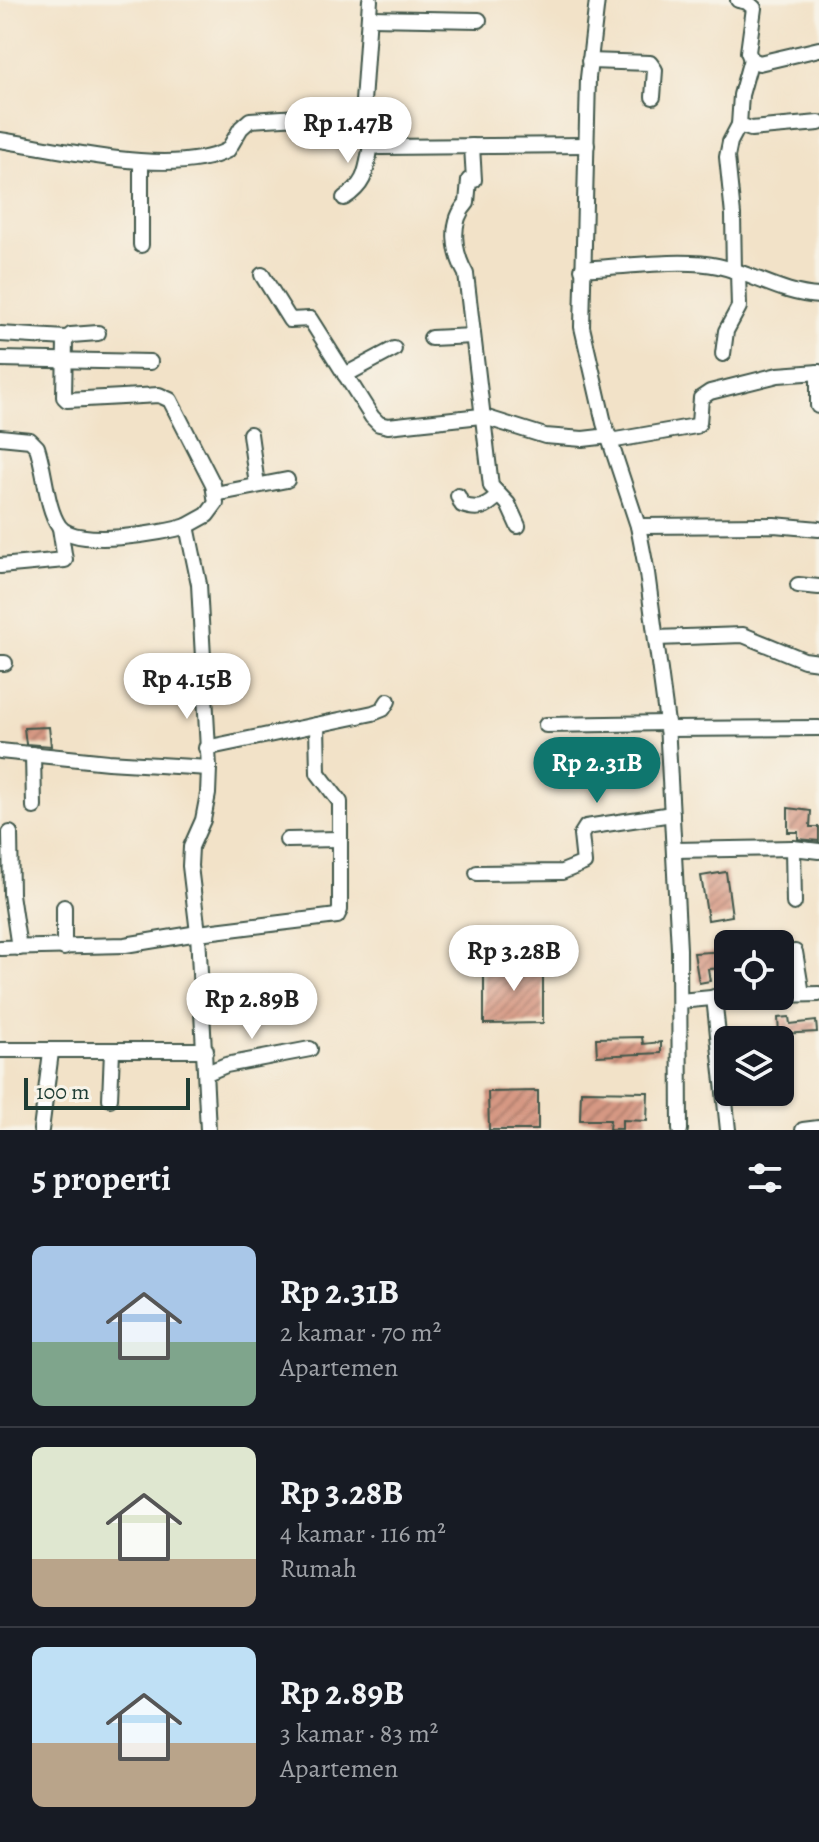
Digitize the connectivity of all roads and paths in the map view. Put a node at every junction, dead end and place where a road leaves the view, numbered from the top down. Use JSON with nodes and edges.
{"nodes":[{"id":1,"x":370,"y":0,"type":"edge"},
{"id":2,"x":597,"y":0,"type":"edge"},
{"id":3,"x":738,"y":0,"type":"edge"},
{"id":4,"x":370,"y":18,"type":"junction"},
{"id":5,"x":479,"y":20,"type":"dead end"},
{"id":6,"x":819,"y":49,"type":"edge"},
{"id":7,"x":751,"y":59,"type":"junction"},
{"id":8,"x":589,"y":61,"type":"junction"},
{"id":9,"x":653,"y":97,"type":"dead end"},
{"id":10,"x":819,"y":123,"type":"edge"},
{"id":11,"x":739,"y":125,"type":"junction"},
{"id":12,"x":366,"y":139,"type":"junction"},
{"id":13,"x":0,"y":140,"type":"edge"},
{"id":14,"x":587,"y":145,"type":"junction"},
{"id":15,"x":472,"y":146,"type":"junction"},
{"id":16,"x":141,"y":162,"type":"junction"},
{"id":17,"x":344,"y":198,"type":"dead end"},
{"id":18,"x":141,"y":245,"type":"dead end"},
{"id":19,"x":582,"y":269,"type":"junction"},
{"id":20,"x":736,"y":271,"type":"junction"},
{"id":21,"x":262,"y":275,"type":"dead end"},
{"id":22,"x":819,"y":296,"type":"edge"},
{"id":23,"x":98,"y":333,"type":"dead end"},
{"id":24,"x":0,"y":334,"type":"edge"},
{"id":25,"x":473,"y":336,"type":"junction"},
{"id":26,"x":66,"y":338,"type":"junction"},
{"id":27,"x":431,"y":338,"type":"dead end"},
{"id":28,"x":394,"y":349,"type":"dead end"},
{"id":29,"x":723,"y":354,"type":"dead end"},
{"id":30,"x":0,"y":359,"type":"edge"},
{"id":31,"x":63,"y":361,"type":"junction"},
{"id":32,"x":150,"y":362,"type":"dead end"},
{"id":33,"x":819,"y":372,"type":"edge"},
{"id":34,"x":345,"y":375,"type":"junction"},
{"id":35,"x":818,"y":406,"type":"edge"},
{"id":36,"x":481,"y":416,"type":"junction"},
{"id":37,"x":250,"y":434,"type":"dead end"},
{"id":38,"x":0,"y":437,"type":"edge"},
{"id":39,"x":610,"y":439,"type":"junction"},
{"id":40,"x":287,"y":480,"type":"dead end"},
{"id":41,"x":257,"y":485,"type":"junction"},
{"id":42,"x":215,"y":494,"type":"junction"},
{"id":43,"x":499,"y":495,"type":"junction"},
{"id":44,"x":458,"y":496,"type":"dead end"},
{"id":45,"x":187,"y":526,"type":"junction"},
{"id":46,"x":518,"y":526,"type":"dead end"},
{"id":47,"x":638,"y":526,"type":"junction"},
{"id":48,"x":60,"y":528,"type":"junction"},
{"id":49,"x":819,"y":529,"type":"edge"},
{"id":50,"x":0,"y":566,"type":"edge"},
{"id":51,"x":798,"y":585,"type":"dead end"},
{"id":52,"x":819,"y":587,"type":"edge"},
{"id":53,"x":656,"y":638,"type":"junction"},
{"id":54,"x":819,"y":662,"type":"edge"},
{"id":55,"x":388,"y":701,"type":"dead end"},
{"id":56,"x":317,"y":725,"type":"junction"},
{"id":57,"x":546,"y":725,"type":"dead end"},
{"id":58,"x":667,"y":726,"type":"junction"},
{"id":59,"x":819,"y":728,"type":"edge"},
{"id":60,"x":206,"y":748,"type":"junction"},
{"id":61,"x":0,"y":751,"type":"edge"},
{"id":62,"x":33,"y":754,"type":"junction"},
{"id":63,"x":209,"y":768,"type":"junction"},
{"id":64,"x":34,"y":807,"type":"dead end"},
{"id":65,"x":672,"y":814,"type":"junction"},
{"id":66,"x":10,"y":833,"type":"dead end"},
{"id":67,"x":339,"y":839,"type":"junction"},
{"id":68,"x":287,"y":840,"type":"dead end"},
{"id":69,"x":793,"y":848,"type":"junction"},
{"id":70,"x":674,"y":850,"type":"junction"},
{"id":71,"x":819,"y":851,"type":"edge"},
{"id":72,"x":477,"y":873,"type":"dead end"},
{"id":73,"x":794,"y":903,"type":"dead end"},
{"id":74,"x":64,"y":907,"type":"dead end"},
{"id":75,"x":198,"y":933,"type":"junction"},
{"id":76,"x":0,"y":948,"type":"edge"},
{"id":77,"x":19,"y":948,"type":"junction"},
{"id":78,"x":64,"y":948,"type":"junction"},
{"id":79,"x":795,"y":952,"type":"dead end"},
{"id":80,"x":794,"y":994,"type":"edge"},
{"id":81,"x":802,"y":994,"type":"junction"},
{"id":82,"x":819,"y":994,"type":"edge"},
{"id":83,"x":714,"y":997,"type":"edge"},
{"id":84,"x":680,"y":1001,"type":"junction"},
{"id":85,"x":715,"y":1010,"type":"edge"},
{"id":86,"x":310,"y":1049,"type":"dead end"},
{"id":87,"x":0,"y":1050,"type":"edge"},
{"id":88,"x":206,"y":1050,"type":"junction"},
{"id":89,"x":112,"y":1051,"type":"junction"},
{"id":90,"x":51,"y":1052,"type":"junction"},
{"id":91,"x":207,"y":1073,"type":"junction"},
{"id":92,"x":110,"y":1099,"type":"dead end"},
{"id":93,"x":819,"y":1128,"type":"edge"},
{"id":94,"x":41,"y":1130,"type":"edge"},
{"id":95,"x":208,"y":1130,"type":"edge"},
{"id":96,"x":680,"y":1130,"type":"edge"},
{"id":97,"x":728,"y":1130,"type":"edge"},
{"id":98,"x":803,"y":1130,"type":"edge"}],
"edges":[{"from":1,"to":4,"type":"street"},
{"from":2,"to":8,"type":"street"},
{"from":3,"to":7,"type":"street"},
{"from":4,"to":5,"type":"street"},
{"from":4,"to":12,"type":"street"},
{"from":6,"to":7,"type":"street"},
{"from":7,"to":11,"type":"street"},
{"from":8,"to":9,"type":"street"},
{"from":8,"to":14,"type":"street"},
{"from":10,"to":11,"type":"street"},
{"from":11,"to":20,"type":"street"},
{"from":12,"to":15,"type":"street"},
{"from":12,"to":16,"type":"street"},
{"from":12,"to":17,"type":"street"},
{"from":13,"to":16,"type":"street"},
{"from":14,"to":15,"type":"street"},
{"from":14,"to":19,"type":"street"},
{"from":15,"to":25,"type":"street"},
{"from":16,"to":18,"type":"street"},
{"from":19,"to":20,"type":"street"},
{"from":19,"to":39,"type":"street"},
{"from":20,"to":22,"type":"street"},
{"from":20,"to":29,"type":"street"},
{"from":21,"to":34,"type":"street"},
{"from":23,"to":26,"type":"street"},
{"from":24,"to":26,"type":"street"},
{"from":25,"to":27,"type":"street"},
{"from":25,"to":36,"type":"street"},
{"from":26,"to":31,"type":"street"},
{"from":28,"to":34,"type":"street"},
{"from":30,"to":31,"type":"street"},
{"from":31,"to":32,"type":"street"},
{"from":31,"to":42,"type":"street"},
{"from":33,"to":35,"type":"street"},
{"from":33,"to":39,"type":"street"},
{"from":34,"to":36,"type":"street"},
{"from":36,"to":39,"type":"street"},
{"from":36,"to":43,"type":"street"},
{"from":37,"to":41,"type":"street"},
{"from":38,"to":48,"type":"street"},
{"from":39,"to":47,"type":"street"},
{"from":40,"to":41,"type":"street"},
{"from":41,"to":42,"type":"street"},
{"from":42,"to":45,"type":"street"},
{"from":43,"to":44,"type":"street"},
{"from":43,"to":46,"type":"street"},
{"from":45,"to":48,"type":"street"},
{"from":45,"to":60,"type":"street"},
{"from":47,"to":49,"type":"street"},
{"from":47,"to":53,"type":"street"},
{"from":48,"to":50,"type":"street"},
{"from":51,"to":52,"type":"street"},
{"from":53,"to":54,"type":"street"},
{"from":53,"to":58,"type":"street"},
{"from":55,"to":56,"type":"street"},
{"from":56,"to":60,"type":"street"},
{"from":56,"to":67,"type":"street"},
{"from":57,"to":58,"type":"street"},
{"from":58,"to":59,"type":"street"},
{"from":58,"to":65,"type":"street"},
{"from":60,"to":63,"type":"street"},
{"from":61,"to":62,"type":"street"},
{"from":62,"to":63,"type":"street"},
{"from":62,"to":64,"type":"street"},
{"from":63,"to":75,"type":"street"},
{"from":65,"to":70,"type":"street"},
{"from":65,"to":72,"type":"street"},
{"from":66,"to":77,"type":"street"},
{"from":67,"to":68,"type":"street"},
{"from":67,"to":75,"type":"street"},
{"from":69,"to":70,"type":"street"},
{"from":69,"to":71,"type":"street"},
{"from":69,"to":73,"type":"street"},
{"from":70,"to":84,"type":"street"},
{"from":74,"to":78,"type":"street"},
{"from":75,"to":78,"type":"street"},
{"from":75,"to":88,"type":"street"},
{"from":76,"to":77,"type":"street"},
{"from":77,"to":78,"type":"street"},
{"from":79,"to":81,"type":"street"},
{"from":80,"to":81,"type":"street"},
{"from":81,"to":82,"type":"street"},
{"from":83,"to":84,"type":"street"},
{"from":84,"to":96,"type":"street"},
{"from":85,"to":97,"type":"street"},
{"from":86,"to":91,"type":"street"},
{"from":87,"to":90,"type":"street"},
{"from":88,"to":89,"type":"street"},
{"from":88,"to":91,"type":"street"},
{"from":89,"to":90,"type":"street"},
{"from":89,"to":92,"type":"street"},
{"from":90,"to":94,"type":"street"},
{"from":91,"to":95,"type":"street"},
{"from":93,"to":98,"type":"street"}]}
